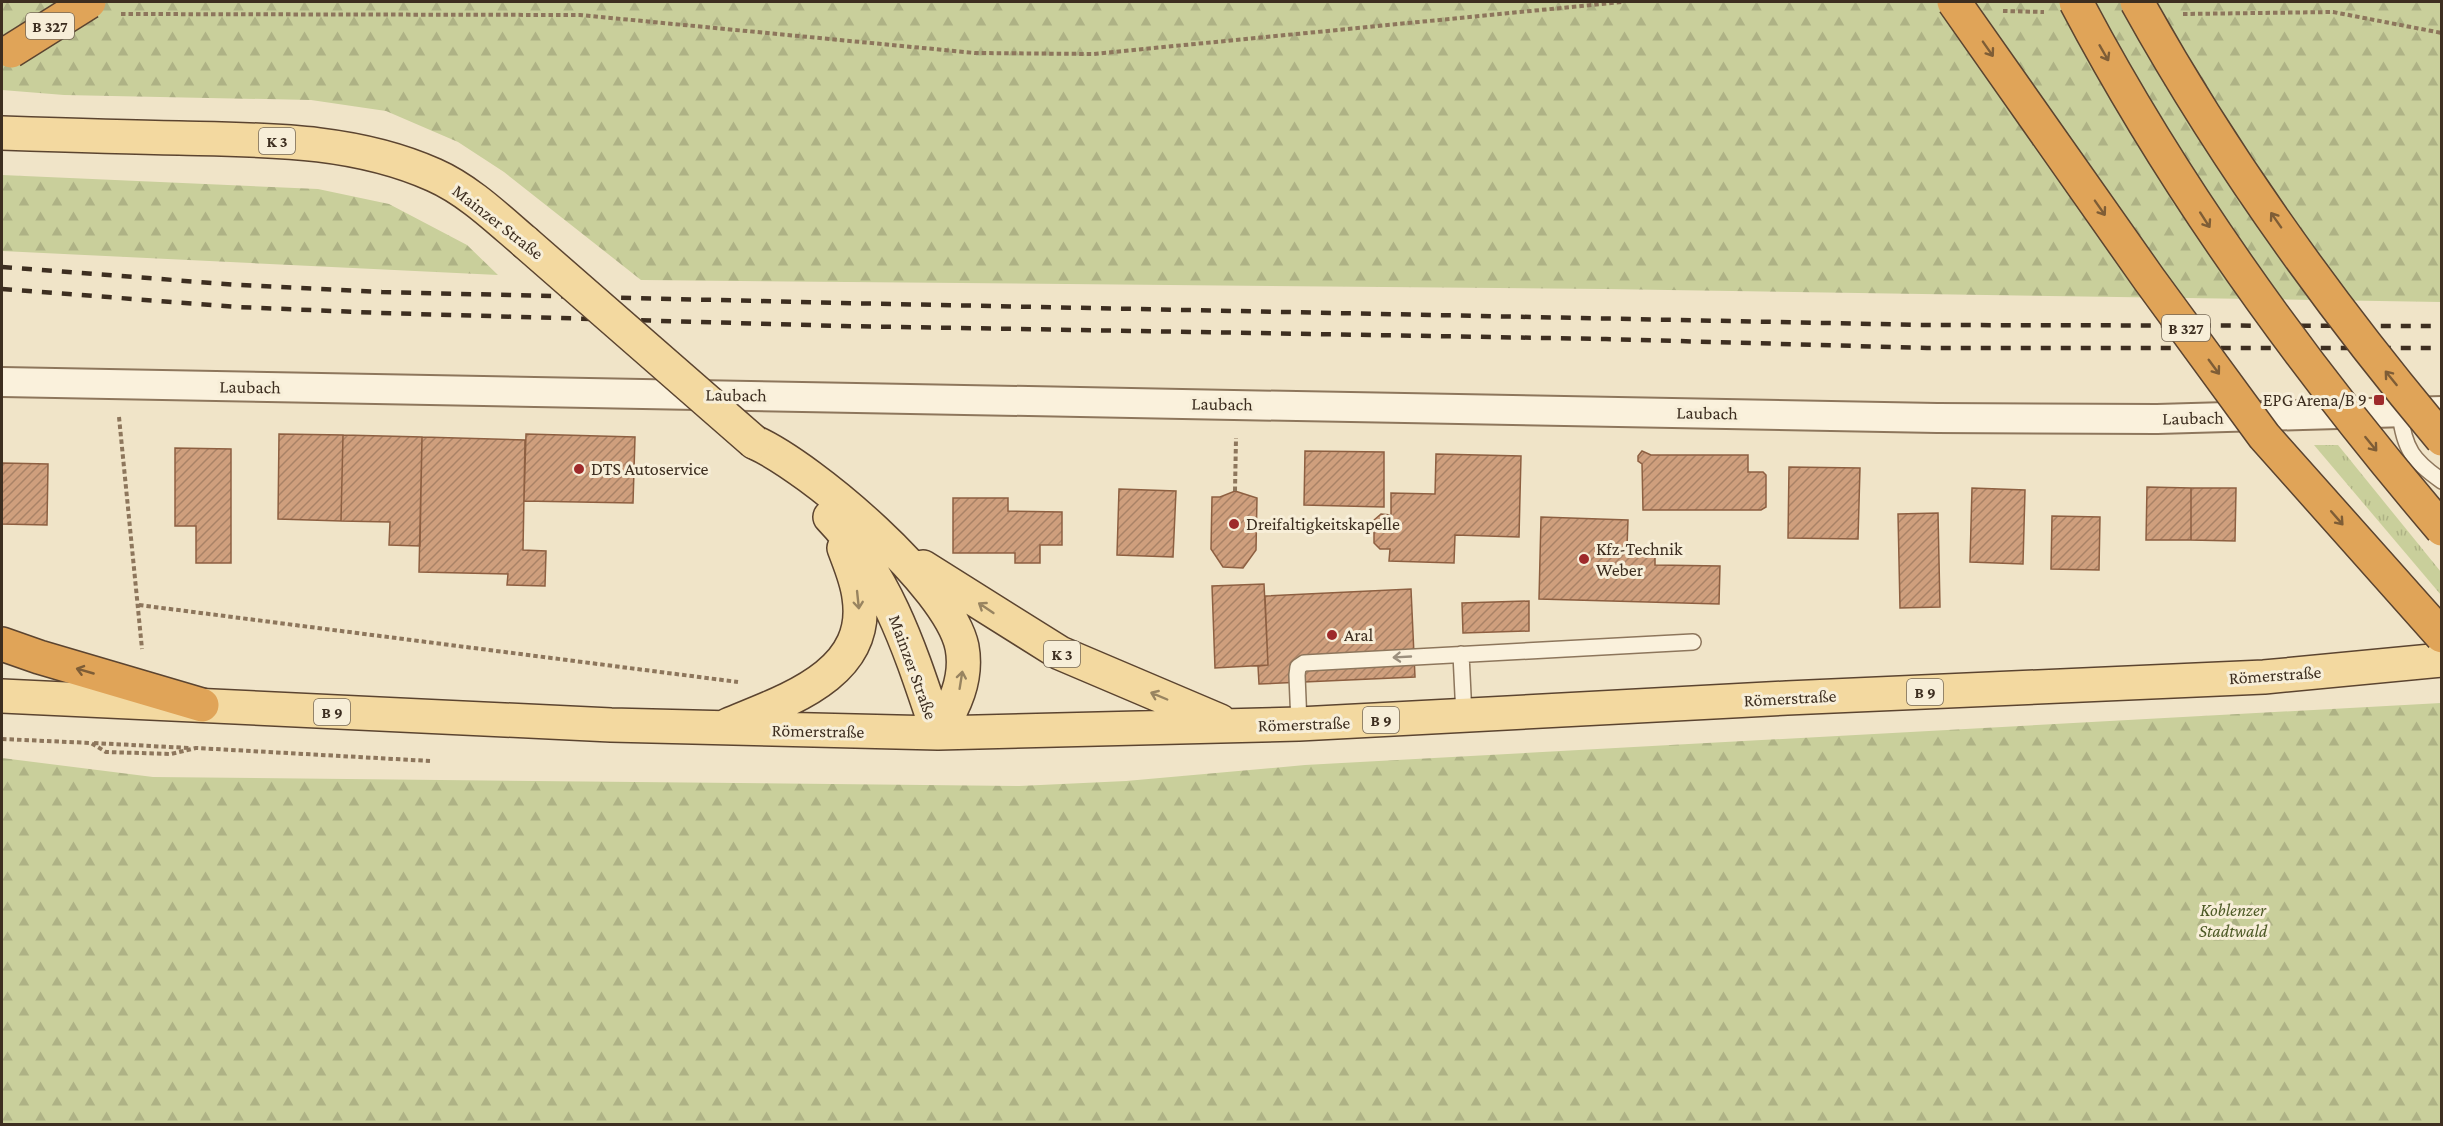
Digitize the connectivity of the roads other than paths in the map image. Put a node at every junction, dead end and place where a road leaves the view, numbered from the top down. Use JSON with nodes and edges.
{"nodes":[{"id":1,"x":1954,"y":2,"type":"edge"},
{"id":2,"x":2076,"y":2,"type":"edge"},
{"id":3,"x":2137,"y":2,"type":"edge"},
{"id":4,"x":103,"y":8,"type":"edge"},
{"id":5,"x":5,"y":57,"type":"edge"},
{"id":6,"x":2,"y":133,"type":"edge"},
{"id":7,"x":2,"y":382,"type":"edge"},
{"id":8,"x":2442,"y":411,"type":"edge"},
{"id":9,"x":2400,"y":414,"type":"junction"},
{"id":10,"x":2442,"y":439,"type":"edge"},
{"id":11,"x":754,"y":442,"type":"junction"},
{"id":12,"x":2442,"y":481,"type":"edge"},
{"id":13,"x":836,"y":524,"type":"junction"},
{"id":14,"x":2442,"y":529,"type":"edge"},
{"id":15,"x":903,"y":560,"type":"junction"},
{"id":16,"x":2442,"y":636,"type":"edge"},
{"id":17,"x":1693,"y":642,"type":"dead end"},
{"id":18,"x":2,"y":644,"type":"edge"},
{"id":19,"x":1461,"y":654,"type":"junction"},
{"id":20,"x":2442,"y":660,"type":"edge"},
{"id":21,"x":2,"y":696,"type":"edge"},
{"id":22,"x":202,"y":705,"type":"junction"},
{"id":23,"x":1464,"y":716,"type":"junction"},
{"id":24,"x":1299,"y":724,"type":"junction"},
{"id":25,"x":1232,"y":726,"type":"junction"},
{"id":26,"x":719,"y":729,"type":"junction"},
{"id":27,"x":938,"y":733,"type":"junction"}],
"edges":[{"from":1,"to":16,"type":"highway","number":"B 327","one_way":true,"bridge":true},
{"from":2,"to":14,"type":"highway","one_way":true,"bridge":true},
{"from":10,"to":3,"type":"highway","one_way":true,"bridge":true},
{"from":4,"to":5,"type":"highway","number":"B 327","bridge":true},
{"from":6,"to":11,"type":"main road","name":"Mainzer Straße","number":"K 3","bridge":true},
{"from":7,"to":9,"type":"street","name":"Laubach"},
{"from":8,"to":9,"type":"street","name":"Laubach"},
{"from":9,"to":12,"type":"lane"},
{"from":11,"to":13,"type":"main road","name":"Mainzer Straße","number":"K 3"},
{"from":11,"to":15,"type":"main road","name":"Mainzer Straße","number":"K 3"},
{"from":13,"to":26,"type":"main road","one_way":true},
{"from":13,"to":27,"type":"main road","name":"Mainzer Straße","number":"K 3"},
{"from":25,"to":15,"type":"main road","number":"K 3","one_way":true},
{"from":27,"to":15,"type":"main road","name":"Mainzer Straße","number":"K 3","one_way":true},
{"from":17,"to":19,"type":"lane"},
{"from":22,"to":18,"type":"highway","one_way":true},
{"from":19,"to":23,"type":"lane"},
{"from":19,"to":24,"type":"lane","one_way":true},
{"from":20,"to":23,"type":"main road","name":"Römerstraße","number":"B 9"},
{"from":21,"to":22,"type":"main road","number":"B 9"},
{"from":22,"to":26,"type":"main road","name":"Römerstraße","number":"B 9"},
{"from":23,"to":24,"type":"main road","name":"Römerstraße","number":"B 9"},
{"from":24,"to":25,"type":"main road","name":"Römerstraße","number":"B 9"},
{"from":25,"to":27,"type":"main road","name":"Römerstraße"},
{"from":26,"to":27,"type":"main road","name":"Römerstraße"}]}
